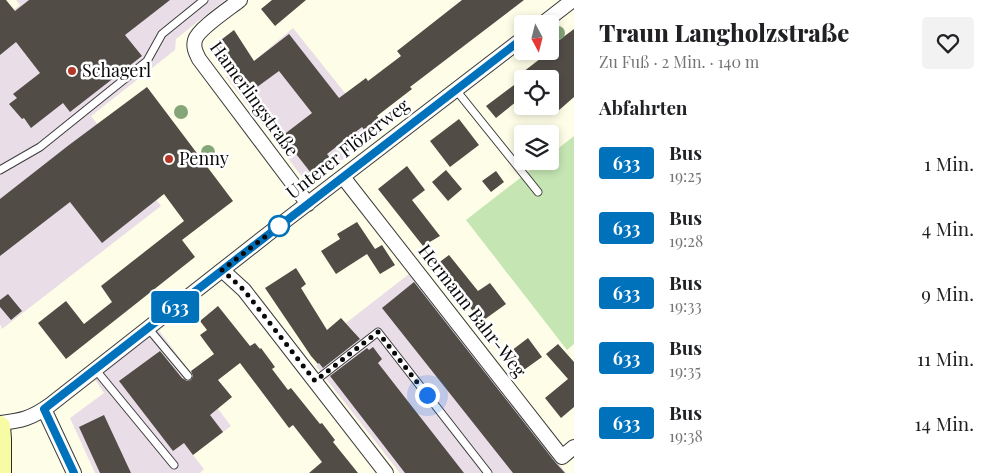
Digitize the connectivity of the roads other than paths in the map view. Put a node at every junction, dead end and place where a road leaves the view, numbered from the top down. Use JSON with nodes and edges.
{"nodes":[{"id":1,"x":204,"y":0,"type":"edge"},
{"id":2,"x":240,"y":0,"type":"edge"},
{"id":3,"x":573,"y":0,"type":"edge"},
{"id":4,"x":554,"y":15,"type":"edge"},
{"id":5,"x":514,"y":45,"type":"edge"},
{"id":6,"x":456,"y":90,"type":"junction"},
{"id":7,"x":0,"y":170,"type":"edge"},
{"id":8,"x":343,"y":177,"type":"junction"},
{"id":9,"x":538,"y":192,"type":"dead end"},
{"id":10,"x":308,"y":204,"type":"junction"},
{"id":11,"x":222,"y":270,"type":"junction"},
{"id":12,"x":148,"y":328,"type":"junction"},
{"id":13,"x":95,"y":369,"type":"junction"},
{"id":14,"x":188,"y":376,"type":"dead end"},
{"id":15,"x":315,"y":381,"type":"junction"},
{"id":16,"x":44,"y":409,"type":"junction"},
{"id":17,"x":0,"y":424,"type":"edge"},
{"id":18,"x":574,"y":447,"type":"edge"},
{"id":19,"x":1,"y":463,"type":"edge"},
{"id":20,"x":174,"y":465,"type":"dead end"},
{"id":21,"x":74,"y":473,"type":"edge"},
{"id":22,"x":386,"y":473,"type":"edge"},
{"id":23,"x":488,"y":473,"type":"edge"}],
"edges":[{"from":1,"to":7,"type":"lane"},
{"from":2,"to":10,"type":"street","name":"Hamerlingstraße"},
{"from":3,"to":4,"type":"street"},
{"from":5,"to":6,"type":"street","name":"Unterer Flözerweg"},
{"from":6,"to":8,"type":"street","name":"Unterer Flözerweg"},
{"from":6,"to":9,"type":"lane"},
{"from":8,"to":10,"type":"street","name":"Unterer Flözerweg"},
{"from":8,"to":18,"type":"street","name":"Hermann Bahr-Weg"},
{"from":10,"to":11,"type":"street","name":"Unterer Flözerweg"},
{"from":11,"to":12,"type":"street","name":"Unterer Flözerweg"},
{"from":11,"to":15,"type":"street"},
{"from":12,"to":13,"type":"street","name":"Unterer Flözerweg"},
{"from":12,"to":14,"type":"lane"},
{"from":13,"to":16,"type":"street","name":"Unterer Flözerweg"},
{"from":13,"to":20,"type":"lane"},
{"from":15,"to":22,"type":"street"},
{"from":15,"to":23,"type":"lane"},
{"from":16,"to":17,"type":"street","name":"Unterer Flözerweg"},
{"from":16,"to":21,"type":"street"},
{"from":17,"to":19,"type":"street"}]}
